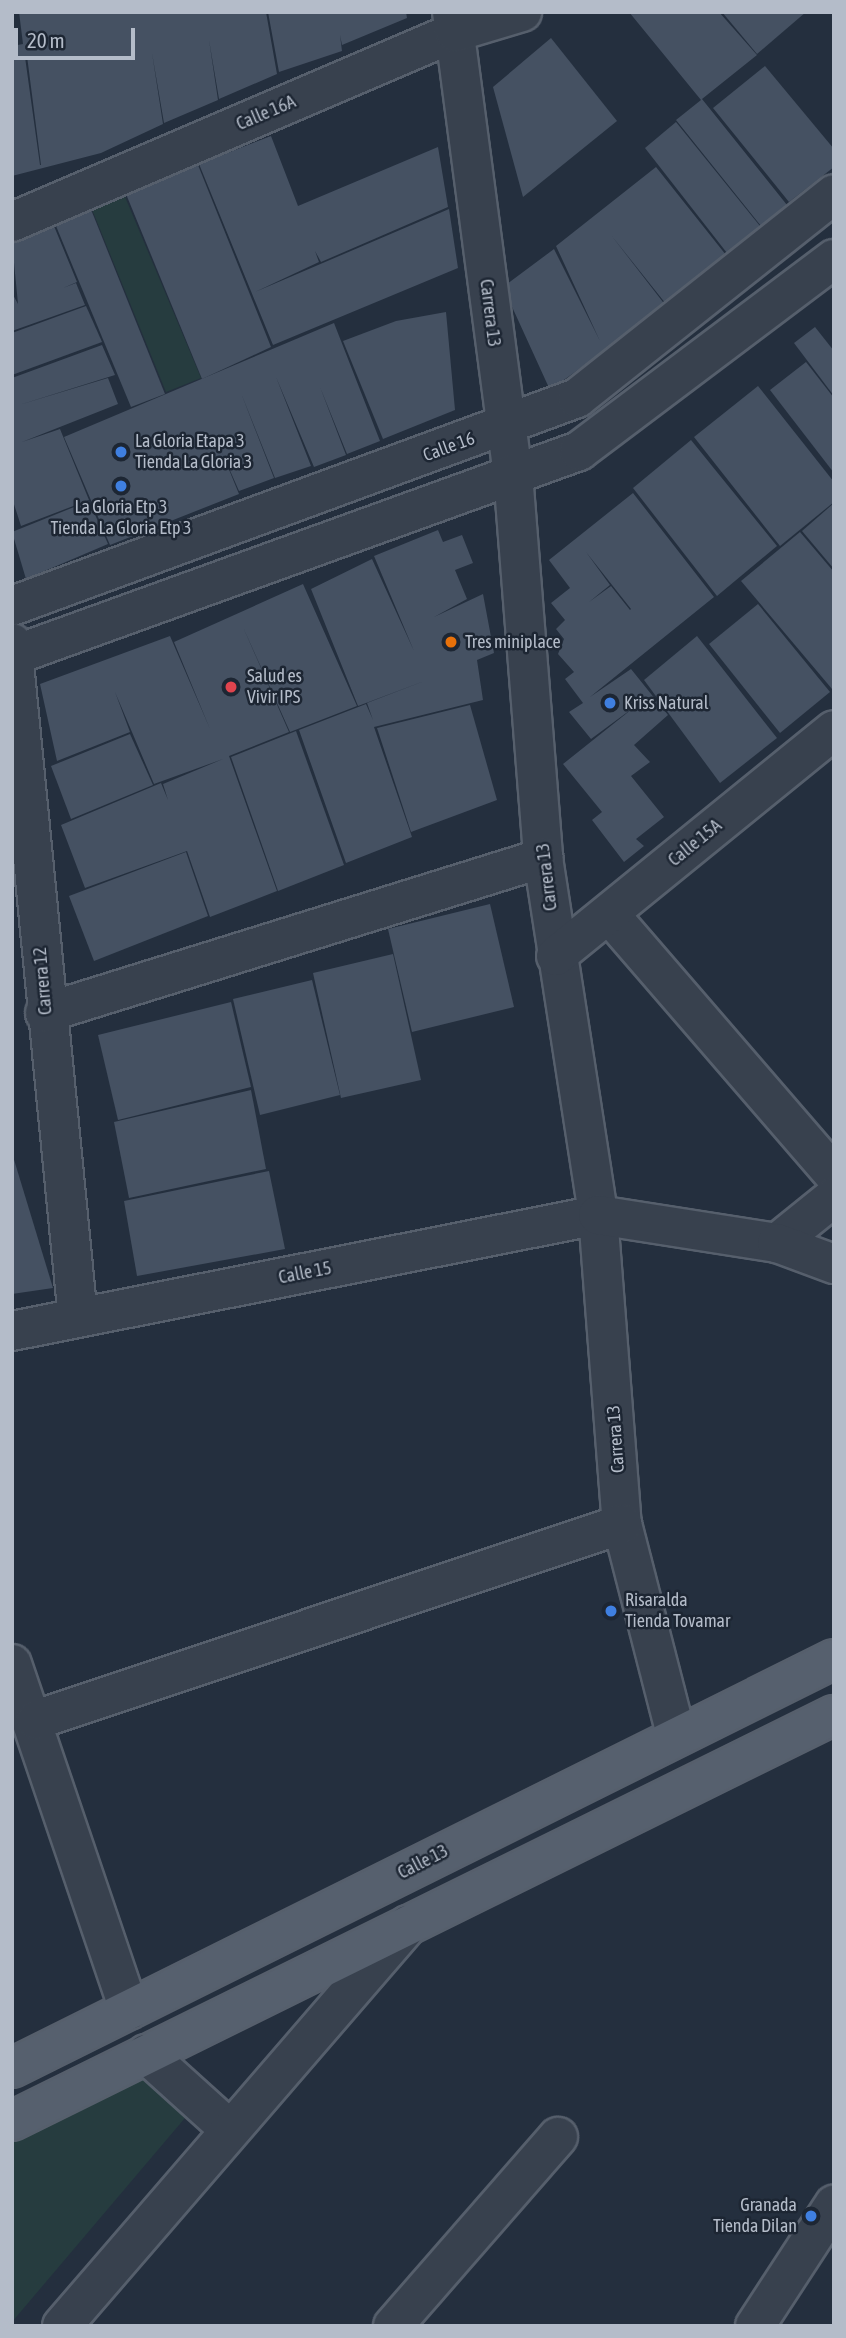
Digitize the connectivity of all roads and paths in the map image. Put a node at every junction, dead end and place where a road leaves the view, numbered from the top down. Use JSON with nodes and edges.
{"nodes":[{"id":1,"x":522,"y":12,"type":"edge"},
{"id":2,"x":454,"y":22,"type":"edge"},
{"id":3,"x":834,"y":194,"type":"edge"},
{"id":4,"x":12,"y":222,"type":"edge"},
{"id":5,"x":834,"y":259,"type":"edge"},
{"id":6,"x":504,"y":427,"type":"junction"},
{"id":7,"x":513,"y":474,"type":"junction"},
{"id":8,"x":12,"y":606,"type":"edge"},
{"id":9,"x":13,"y":651,"type":"edge"},
{"id":10,"x":834,"y":730,"type":"edge"},
{"id":11,"x":543,"y":858,"type":"junction"},
{"id":12,"x":609,"y":914,"type":"junction"},
{"id":13,"x":556,"y":956,"type":"junction"},
{"id":14,"x":45,"y":1013,"type":"junction"},
{"id":15,"x":834,"y":1175,"type":"edge"},
{"id":16,"x":834,"y":1198,"type":"edge"},
{"id":17,"x":598,"y":1215,"type":"junction"},
{"id":18,"x":777,"y":1243,"type":"junction"},
{"id":19,"x":834,"y":1264,"type":"edge"},
{"id":20,"x":78,"y":1318,"type":"junction"},
{"id":21,"x":12,"y":1331,"type":"edge"},
{"id":22,"x":622,"y":1524,"type":"junction"},
{"id":23,"x":834,"y":1659,"type":"edge"},
{"id":24,"x":12,"y":1664,"type":"edge"},
{"id":25,"x":834,"y":1715,"type":"edge"},
{"id":26,"x":36,"y":1720,"type":"junction"},
{"id":27,"x":676,"y":1735,"type":"junction"},
{"id":28,"x":411,"y":1922,"type":"junction"},
{"id":29,"x":129,"y":2010,"type":"junction"},
{"id":30,"x":146,"y":2054,"type":"junction"},
{"id":31,"x":12,"y":2068,"type":"edge"},
{"id":32,"x":12,"y":2121,"type":"edge"},
{"id":33,"x":230,"y":2130,"type":"junction"},
{"id":34,"x":558,"y":2137,"type":"dead end"},
{"id":35,"x":834,"y":2204,"type":"edge"},
{"id":36,"x":62,"y":2326,"type":"edge"},
{"id":37,"x":393,"y":2326,"type":"edge"},
{"id":38,"x":755,"y":2326,"type":"edge"}],
"edges":[{"from":1,"to":2,"type":"street","name":"Calle 16A"},
{"from":2,"to":4,"type":"street","name":"Calle 16A"},
{"from":2,"to":6,"type":"street","name":"Carrera 13"},
{"from":3,"to":6,"type":"street","name":"Calle 16"},
{"from":5,"to":7,"type":"street"},
{"from":6,"to":7,"type":"street","name":"Carrera 13"},
{"from":6,"to":8,"type":"street","name":"Calle 16"},
{"from":7,"to":9,"type":"street"},
{"from":7,"to":11,"type":"street","name":"Carrera 13"},
{"from":9,"to":14,"type":"street","name":"Carrera 12"},
{"from":10,"to":12,"type":"street","name":"Calle 15A"},
{"from":11,"to":13,"type":"street","name":"Carrera 13"},
{"from":11,"to":14,"type":"street"},
{"from":12,"to":13,"type":"street","name":"Calle 15A"},
{"from":12,"to":15,"type":"street"},
{"from":13,"to":17,"type":"street","name":"Carrera 13"},
{"from":14,"to":20,"type":"street","name":"Carrera 12"},
{"from":16,"to":18,"type":"street"},
{"from":17,"to":18,"type":"street"},
{"from":17,"to":20,"type":"street","name":"Calle 15"},
{"from":17,"to":22,"type":"street","name":"Carrera 13"},
{"from":18,"to":19,"type":"street"},
{"from":20,"to":21,"type":"street","name":"Calle 15"},
{"from":22,"to":26,"type":"street"},
{"from":22,"to":27,"type":"street","name":"Carrera 13"},
{"from":23,"to":27,"type":"main road","name":"Calle 13"},
{"from":24,"to":26,"type":"street"},
{"from":25,"to":28,"type":"main road"},
{"from":26,"to":29,"type":"street"},
{"from":27,"to":29,"type":"main road","name":"Calle 13"},
{"from":28,"to":30,"type":"main road"},
{"from":28,"to":33,"type":"street"},
{"from":29,"to":31,"type":"main road","name":"Calle 13"},
{"from":30,"to":32,"type":"main road"},
{"from":30,"to":33,"type":"street"},
{"from":33,"to":36,"type":"street"},
{"from":34,"to":37,"type":"street"},
{"from":35,"to":38,"type":"street"}]}
